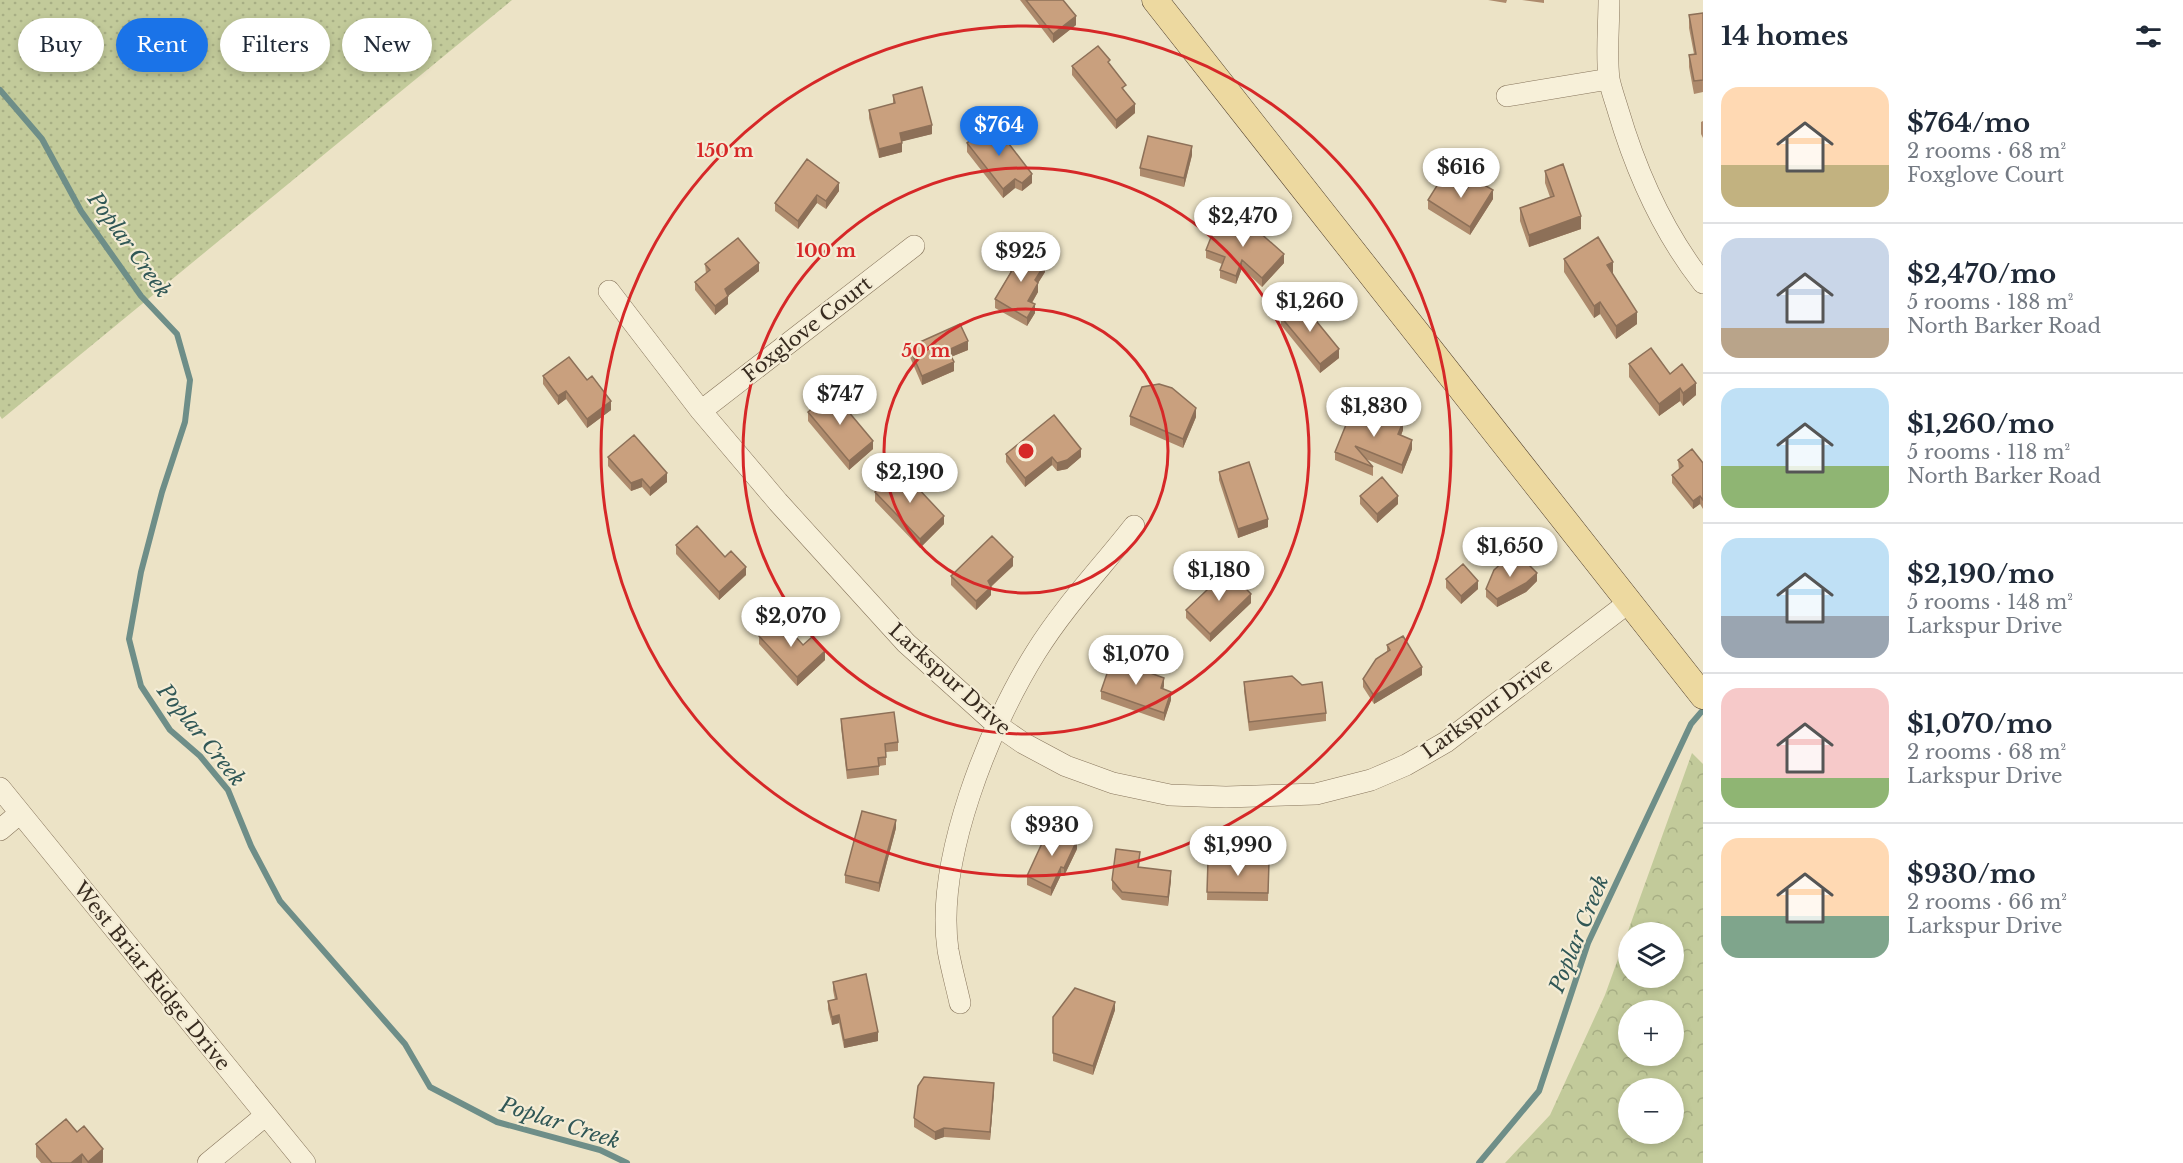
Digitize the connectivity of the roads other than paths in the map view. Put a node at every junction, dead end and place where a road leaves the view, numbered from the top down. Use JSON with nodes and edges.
{"nodes":[{"id":1,"x":1155,"y":0,"type":"edge"},
{"id":2,"x":1609,"y":0,"type":"edge"},
{"id":3,"x":1609,"y":79,"type":"junction"},
{"id":4,"x":1506,"y":96,"type":"dead end"},
{"id":5,"x":914,"y":246,"type":"dead end"},
{"id":6,"x":1703,"y":283,"type":"edge"},
{"id":7,"x":609,"y":291,"type":"dead end"},
{"id":8,"x":701,"y":411,"type":"junction"},
{"id":9,"x":1134,"y":526,"type":"dead end"},
{"id":10,"x":1628,"y":603,"type":"junction"},
{"id":11,"x":1702,"y":695,"type":"edge"},
{"id":12,"x":998,"y":726,"type":"junction"},
{"id":13,"x":0,"y":788,"type":"edge"},
{"id":14,"x":19,"y":814,"type":"junction"},
{"id":15,"x":0,"y":830,"type":"edge"},
{"id":16,"x":960,"y":1003,"type":"dead end"},
{"id":17,"x":266,"y":1115,"type":"junction"},
{"id":18,"x":208,"y":1163,"type":"edge"},
{"id":19,"x":305,"y":1163,"type":"edge"}],
"edges":[{"from":1,"to":10,"type":"main road"},
{"from":2,"to":3,"type":"street"},
{"from":3,"to":4,"type":"street"},
{"from":3,"to":6,"type":"street"},
{"from":5,"to":8,"type":"street","name":"Foxglove Court"},
{"from":7,"to":8,"type":"street","name":"Larkspur Drive"},
{"from":8,"to":12,"type":"street","name":"Larkspur Drive"},
{"from":9,"to":12,"type":"street"},
{"from":10,"to":11,"type":"main road"},
{"from":10,"to":12,"type":"street","name":"Larkspur Drive"},
{"from":12,"to":16,"type":"street"},
{"from":13,"to":14,"type":"street","name":"West Briar Ridge Drive"},
{"from":14,"to":15,"type":"street"},
{"from":14,"to":17,"type":"street","name":"West Briar Ridge Drive"},
{"from":17,"to":18,"type":"street"},
{"from":17,"to":19,"type":"street","name":"West Briar Ridge Drive"}]}
